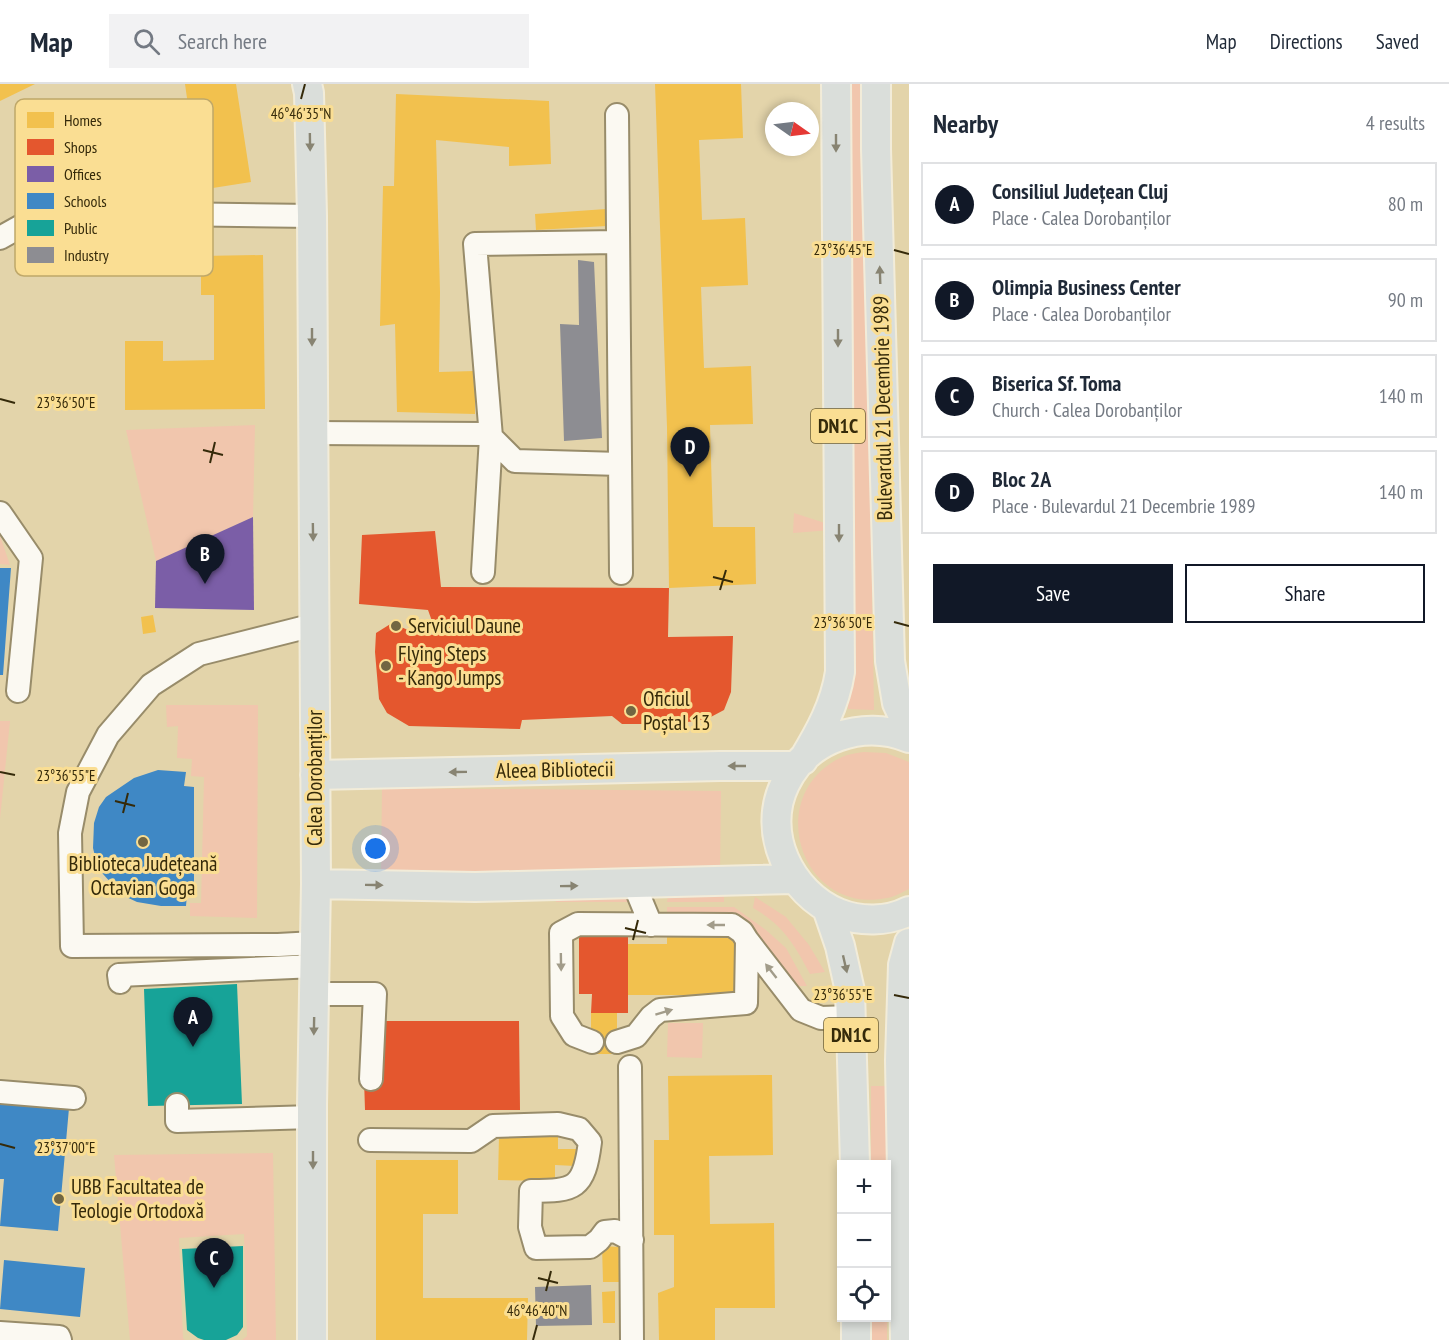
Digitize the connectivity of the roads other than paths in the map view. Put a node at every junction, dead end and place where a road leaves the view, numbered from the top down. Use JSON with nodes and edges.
{"nodes":[{"id":1,"x":307,"y":84,"type":"edge"},
{"id":2,"x":836,"y":84,"type":"edge"},
{"id":3,"x":876,"y":84,"type":"edge"},
{"id":4,"x":617,"y":115,"type":"dead end"},
{"id":5,"x":213,"y":215,"type":"edge"},
{"id":6,"x":312,"y":216,"type":"junction"},
{"id":7,"x":15,"y":229,"type":"edge"},
{"id":8,"x":0,"y":237,"type":"edge"},
{"id":9,"x":618,"y":242,"type":"junction"},
{"id":10,"x":312,"y":433,"type":"junction"},
{"id":11,"x":491,"y":437,"type":"junction"},
{"id":12,"x":620,"y":464,"type":"junction"},
{"id":13,"x":0,"y":513,"type":"edge"},
{"id":14,"x":483,"y":572,"type":"dead end"},
{"id":15,"x":621,"y":573,"type":"dead end"},
{"id":16,"x":888,"y":603,"type":"junction"},
{"id":17,"x":314,"y":625,"type":"junction"},
{"id":18,"x":909,"y":659,"type":"edge"},
{"id":19,"x":18,"y":691,"type":"dead end"},
{"id":20,"x":909,"y":729,"type":"edge"},
{"id":21,"x":909,"y":738,"type":"edge"},
{"id":22,"x":799,"y":763,"type":"junction"},
{"id":23,"x":315,"y":775,"type":"junction"},
{"id":24,"x":794,"y":879,"type":"junction"},
{"id":25,"x":316,"y":884,"type":"junction"},
{"id":26,"x":634,"y":884,"type":"junction"},
{"id":27,"x":827,"y":908,"type":"junction"},
{"id":28,"x":909,"y":911,"type":"edge"},
{"id":29,"x":651,"y":925,"type":"junction"},
{"id":30,"x":747,"y":940,"type":"junction"},
{"id":31,"x":909,"y":943,"type":"edge"},
{"id":32,"x":315,"y":954,"type":"junction"},
{"id":33,"x":120,"y":981,"type":"dead end"},
{"id":34,"x":314,"y":994,"type":"junction"},
{"id":35,"x":851,"y":1017,"type":"junction"},
{"id":36,"x":905,"y":1024,"type":"edge"},
{"id":37,"x":592,"y":1042,"type":"dead end"},
{"id":38,"x":617,"y":1042,"type":"dead end"},
{"id":39,"x":630,"y":1067,"type":"dead end"},
{"id":40,"x":371,"y":1079,"type":"dead end"},
{"id":41,"x":0,"y":1092,"type":"edge"},
{"id":42,"x":74,"y":1098,"type":"dead end"},
{"id":43,"x":177,"y":1105,"type":"dead end"},
{"id":44,"x":313,"y":1117,"type":"junction"},
{"id":45,"x":370,"y":1140,"type":"dead end"},
{"id":46,"x":855,"y":1160,"type":"edge"},
{"id":47,"x":632,"y":1240,"type":"junction"},
{"id":48,"x":856,"y":1322,"type":"edge"},
{"id":49,"x":0,"y":1333,"type":"edge"},
{"id":50,"x":60,"y":1340,"type":"edge"},
{"id":51,"x":312,"y":1340,"type":"edge"},
{"id":52,"x":632,"y":1340,"type":"edge"},
{"id":53,"x":856,"y":1340,"type":"edge"},
{"id":54,"x":905,"y":1340,"type":"edge"}],
"edges":[{"from":1,"to":6,"type":"main road","name":"Calea Dorobanților","one_way":true},
{"from":2,"to":22,"type":"main road","name":"Bulevardul 21 Decembrie 1989","number":"DN1C","one_way":true},
{"from":16,"to":3,"type":"main road","name":"Bulevardul 21 Decembrie 1989","number":"DN1C","one_way":true},
{"from":4,"to":9,"type":"street"},
{"from":5,"to":6,"type":"street"},
{"from":6,"to":10,"type":"main road","name":"Calea Dorobanților","one_way":true},
{"from":7,"to":8,"type":"street"},
{"from":9,"to":11,"type":"street"},
{"from":9,"to":12,"type":"street"},
{"from":10,"to":11,"type":"street"},
{"from":10,"to":17,"type":"main road","name":"Calea Dorobanților","one_way":true},
{"from":11,"to":12,"type":"street"},
{"from":11,"to":14,"type":"street"},
{"from":12,"to":15,"type":"street"},
{"from":13,"to":19,"type":"street"},
{"from":16,"to":18,"type":"main road"},
{"from":16,"to":20,"type":"main road","name":"Bulevardul 21 Decembrie 1989","number":"DN1C"},
{"from":17,"to":23,"type":"main road","name":"Calea Dorobanților"},
{"from":17,"to":32,"type":"street"},
{"from":21,"to":22,"type":"main road","number":"DN1C"},
{"from":22,"to":23,"type":"main road","name":"Aleea Bibliotecii","one_way":true},
{"from":22,"to":24,"type":"main road","number":"DN1C"},
{"from":23,"to":25,"type":"main road","name":"Calea Dorobanților"},
{"from":24,"to":26,"type":"main road"},
{"from":24,"to":27,"type":"main road","number":"DN1C"},
{"from":25,"to":26,"type":"main road","one_way":true},
{"from":25,"to":32,"type":"main road","name":"Calea Dorobanților"},
{"from":26,"to":29,"type":"street"},
{"from":27,"to":28,"type":"main road","number":"DN1C"},
{"from":27,"to":35,"type":"main road","number":"DN1C","one_way":true},
{"from":30,"to":29,"type":"street","one_way":true},
{"from":29,"to":37,"type":"street","one_way":true},
{"from":35,"to":30,"type":"street","one_way":true},
{"from":38,"to":30,"type":"street","one_way":true},
{"from":31,"to":36,"type":"main road","number":"DN1C"},
{"from":32,"to":33,"type":"street"},
{"from":32,"to":34,"type":"main road","name":"Calea Dorobanților"},
{"from":34,"to":40,"type":"street"},
{"from":34,"to":44,"type":"main road","name":"Calea Dorobanților","one_way":true},
{"from":35,"to":46,"type":"main road","number":"DN1C"},
{"from":36,"to":54,"type":"main road","number":"DN1C"},
{"from":39,"to":47,"type":"street"},
{"from":41,"to":42,"type":"street"},
{"from":43,"to":44,"type":"street"},
{"from":44,"to":51,"type":"main road","name":"Calea Dorobanților","one_way":true},
{"from":45,"to":47,"type":"street"},
{"from":47,"to":52,"type":"street"},
{"from":48,"to":53,"type":"main road"},
{"from":49,"to":50,"type":"street"}]}
